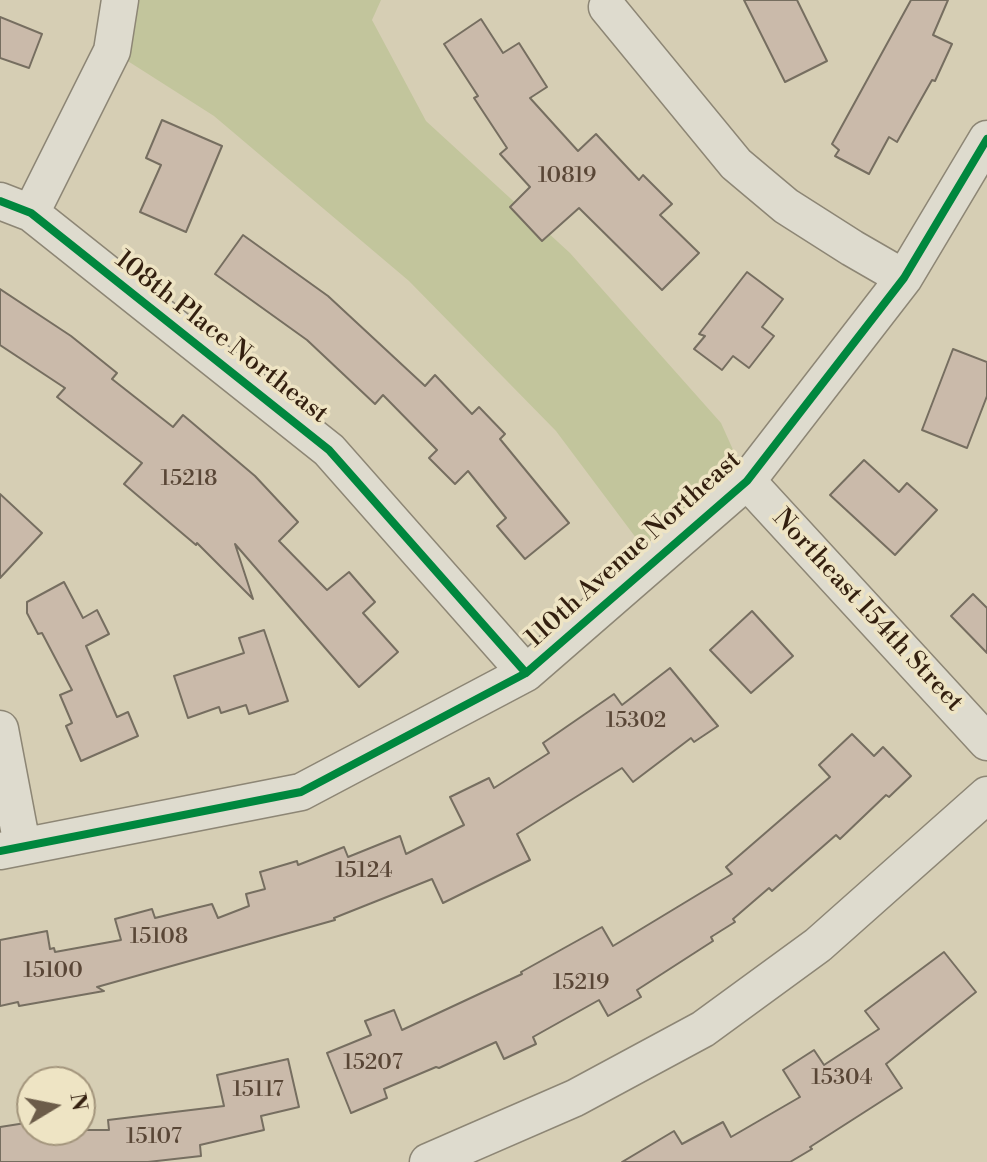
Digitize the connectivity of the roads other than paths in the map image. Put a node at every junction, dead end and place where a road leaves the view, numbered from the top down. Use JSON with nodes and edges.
{"nodes":[{"id":1,"x":120,"y":0,"type":"edge"},
{"id":2,"x":607,"y":7,"type":"dead end"},
{"id":3,"x":987,"y":139,"type":"edge"},
{"id":4,"x":16,"y":207,"type":"edge"},
{"id":5,"x":904,"y":278,"type":"junction"},
{"id":6,"x":747,"y":481,"type":"junction"},
{"id":7,"x":526,"y":673,"type":"junction"},
{"id":8,"x":0,"y":729,"type":"edge"},
{"id":9,"x":987,"y":742,"type":"edge"},
{"id":10,"x":987,"y":795,"type":"edge"},
{"id":11,"x":11,"y":848,"type":"edge"},
{"id":12,"x":428,"y":1162,"type":"edge"}],
"edges":[{"from":1,"to":4,"type":"street"},
{"from":2,"to":5,"type":"street"},
{"from":3,"to":5,"type":"street","name":"110th Avenue Northeast"},
{"from":4,"to":7,"type":"street","name":"108th Place Northeast"},
{"from":5,"to":6,"type":"street","name":"110th Avenue Northeast"},
{"from":6,"to":7,"type":"street","name":"110th Avenue Northeast"},
{"from":6,"to":9,"type":"street","name":"Northeast 154th Street"},
{"from":7,"to":11,"type":"street","name":"110th Avenue Northeast"},
{"from":8,"to":11,"type":"street"},
{"from":10,"to":12,"type":"street"}]}
